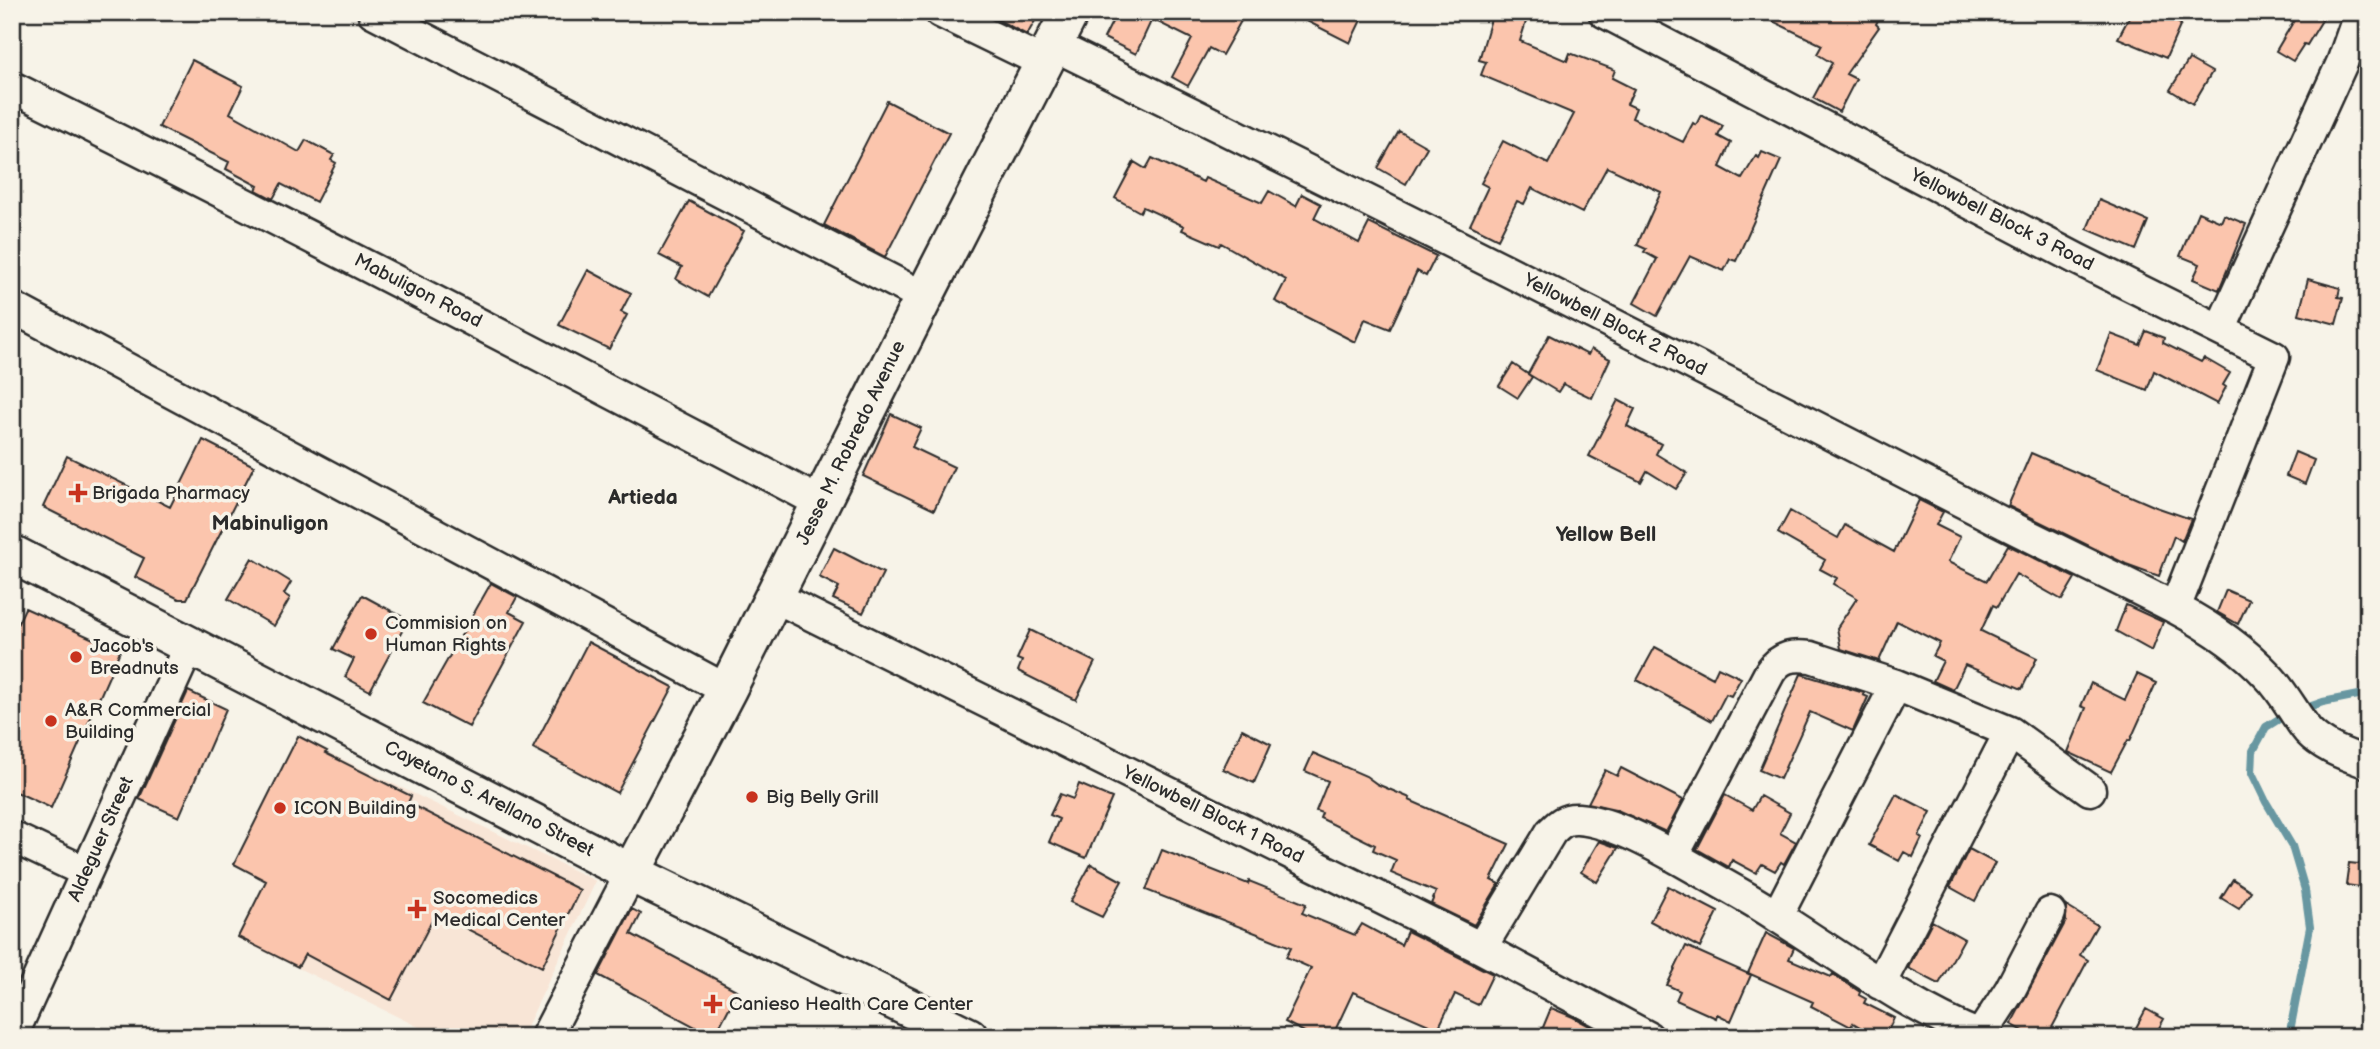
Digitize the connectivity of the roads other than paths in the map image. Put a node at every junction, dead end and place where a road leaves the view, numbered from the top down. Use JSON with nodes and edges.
{"nodes":[{"id":1,"x":373,"y":12,"type":"edge"},
{"id":2,"x":940,"y":12,"type":"edge"},
{"id":3,"x":1070,"y":12,"type":"edge"},
{"id":4,"x":1604,"y":12,"type":"edge"},
{"id":5,"x":2360,"y":12,"type":"edge"},
{"id":6,"x":1049,"y":54,"type":"junction"},
{"id":7,"x":12,"y":87,"type":"edge"},
{"id":8,"x":923,"y":297,"type":"junction"},
{"id":9,"x":12,"y":307,"type":"edge"},
{"id":10,"x":2220,"y":330,"type":"junction"},
{"id":11,"x":821,"y":503,"type":"junction"},
{"id":12,"x":12,"y":554,"type":"edge"},
{"id":13,"x":775,"y":597,"type":"junction"},
{"id":14,"x":2175,"y":608,"type":"junction"},
{"id":15,"x":190,"y":644,"type":"junction"},
{"id":16,"x":1896,"y":685,"type":"junction"},
{"id":17,"x":727,"y":690,"type":"junction"},
{"id":18,"x":2010,"y":732,"type":"junction"},
{"id":19,"x":2368,"y":763,"type":"edge"},
{"id":20,"x":2090,"y":790,"type":"dead end"},
{"id":21,"x":12,"y":837,"type":"edge"},
{"id":22,"x":1673,"y":856,"type":"junction"},
{"id":23,"x":86,"y":872,"type":"junction"},
{"id":24,"x":631,"y":873,"type":"junction"},
{"id":25,"x":2050,"y":913,"type":"dead end"},
{"id":26,"x":1777,"y":916,"type":"junction"},
{"id":27,"x":1481,"y":947,"type":"junction"},
{"id":28,"x":1880,"y":984,"type":"junction"},
{"id":29,"x":557,"y":1033,"type":"edge"},
{"id":30,"x":12,"y":1036,"type":"edge"},
{"id":31,"x":969,"y":1037,"type":"edge"},
{"id":32,"x":1648,"y":1037,"type":"edge"},
{"id":33,"x":1980,"y":1037,"type":"edge"}],
"edges":[{"from":1,"to":8,"type":"street"},
{"from":2,"to":6,"type":"street","name":"Yellowbell Block 2 Road"},
{"from":3,"to":6,"type":"main road","name":"Jesse M. Robredo Avenue"},
{"from":4,"to":10,"type":"street","name":"Yellowbell Block 3 Road"},
{"from":5,"to":10,"type":"street"},
{"from":6,"to":8,"type":"main road","name":"Jesse M. Robredo Avenue"},
{"from":6,"to":14,"type":"street","name":"Yellowbell Block 2 Road"},
{"from":7,"to":11,"type":"street","name":"Mabuligon Road"},
{"from":8,"to":11,"type":"main road","name":"Jesse M. Robredo Avenue"},
{"from":9,"to":17,"type":"street"},
{"from":10,"to":14,"type":"street","name":"Yellowbell Block 3 Road"},
{"from":11,"to":13,"type":"main road","name":"Jesse M. Robredo Avenue"},
{"from":12,"to":15,"type":"main road","name":"Cayetano S. Arellano Street"},
{"from":13,"to":17,"type":"main road","name":"Jesse M. Robredo Avenue"},
{"from":13,"to":27,"type":"street","name":"Yellowbell Block 1 Road"},
{"from":14,"to":19,"type":"street","name":"Yellowbell Block 2 Road"},
{"from":15,"to":23,"type":"street","name":"Aldeguer Street"},
{"from":15,"to":24,"type":"main road","name":"Cayetano S. Arellano Street"},
{"from":16,"to":18,"type":"street"},
{"from":16,"to":22,"type":"street"},
{"from":16,"to":26,"type":"street"},
{"from":17,"to":24,"type":"main road","name":"Jesse M. Robredo Avenue"},
{"from":18,"to":20,"type":"street"},
{"from":18,"to":28,"type":"street"},
{"from":21,"to":23,"type":"street"},
{"from":22,"to":26,"type":"street"},
{"from":22,"to":27,"type":"street"},
{"from":23,"to":30,"type":"street","name":"Aldeguer Street"},
{"from":24,"to":29,"type":"street"},
{"from":24,"to":31,"type":"main road","name":"Cayetano S. Arellano Street"},
{"from":25,"to":33,"type":"street"},
{"from":26,"to":28,"type":"street"},
{"from":27,"to":32,"type":"street","name":"Yellowbell Block 1 Road"},
{"from":28,"to":33,"type":"street"}]}
